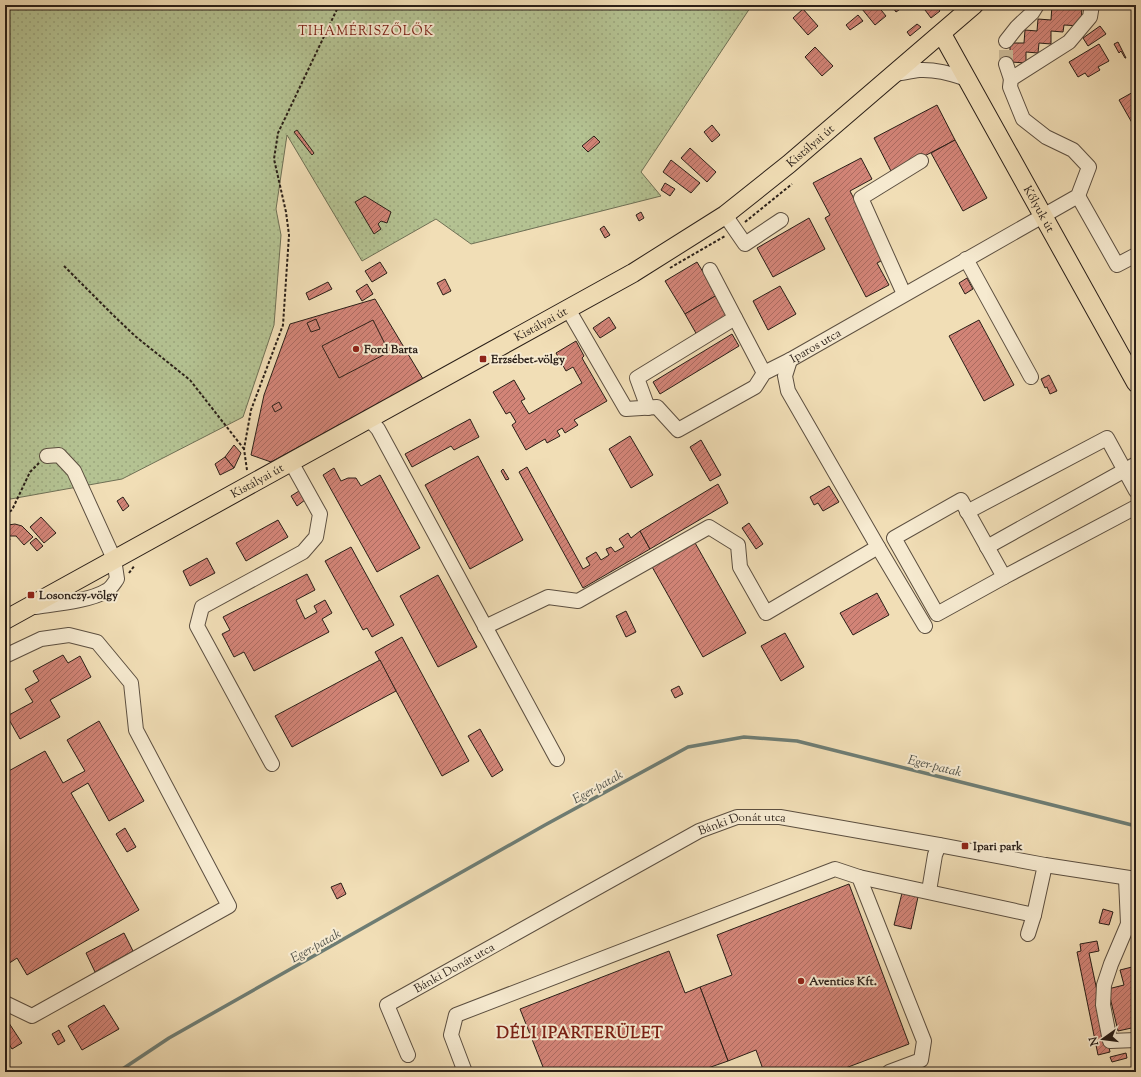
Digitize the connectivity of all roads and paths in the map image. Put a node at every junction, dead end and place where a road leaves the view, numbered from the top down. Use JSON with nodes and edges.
{"nodes":[{"id":1,"x":339,"y":5,"type":"edge"},
{"id":2,"x":974,"y":5,"type":"edge"},
{"id":3,"x":1037,"y":5,"type":"edge"},
{"id":4,"x":1092,"y":5,"type":"edge"},
{"id":5,"x":942,"y":34,"type":"junction"},
{"id":6,"x":1006,"y":41,"type":"tunnel mouth"},
{"id":7,"x":1006,"y":64,"type":"tunnel mouth"},
{"id":8,"x":894,"y":74,"type":"junction"},
{"id":9,"x":967,"y":79,"type":"junction"},
{"id":10,"x":1011,"y":80,"type":"junction"},
{"id":11,"x":921,"y":161,"type":"dead end"},
{"id":12,"x":1078,"y":196,"type":"junction"},
{"id":13,"x":725,"y":216,"type":"junction"},
{"id":14,"x":1043,"y":216,"type":"junction"},
{"id":15,"x":780,"y":220,"type":"dead end"},
{"id":16,"x":1136,"y":255,"type":"edge"},
{"id":17,"x":966,"y":259,"type":"junction"},
{"id":18,"x":64,"y":266,"type":"dead end"},
{"id":19,"x":710,"y":270,"type":"dead end"},
{"id":20,"x":904,"y":294,"type":"junction"},
{"id":21,"x":568,"y":309,"type":"junction"},
{"id":22,"x":735,"y":318,"type":"junction"},
{"id":23,"x":790,"y":360,"type":"junction"},
{"id":24,"x":764,"y":373,"type":"junction"},
{"id":25,"x":1031,"y":377,"type":"dead end"},
{"id":26,"x":1136,"y":383,"type":"edge"},
{"id":27,"x":648,"y":408,"type":"junction"},
{"id":28,"x":369,"y":419,"type":"junction"},
{"id":29,"x":244,"y":449,"type":"junction"},
{"id":30,"x":47,"y":456,"type":"joint"},
{"id":31,"x":291,"y":462,"type":"junction"},
{"id":32,"x":1130,"y":467,"type":"edge"},
{"id":33,"x":250,"y":485,"type":"junction"},
{"id":34,"x":1136,"y":490,"type":"edge"},
{"id":35,"x":1136,"y":507,"type":"edge"},
{"id":36,"x":967,"y":512,"type":"junction"},
{"id":37,"x":5,"y":514,"type":"edge"},
{"id":38,"x":878,"y":547,"type":"junction"},
{"id":39,"x":987,"y":547,"type":"junction"},
{"id":40,"x":114,"y":560,"type":"junction"},
{"id":41,"x":1004,"y":577,"type":"junction"},
{"id":42,"x":29,"y":607,"type":"junction"},
{"id":43,"x":5,"y":620,"type":"edge"},
{"id":44,"x":485,"y":626,"type":"junction"},
{"id":45,"x":925,"y":626,"type":"dead end"},
{"id":46,"x":5,"y":656,"type":"edge"},
{"id":47,"x":557,"y":759,"type":"dead end"},
{"id":48,"x":272,"y":764,"type":"dead end"},
{"id":49,"x":939,"y":844,"type":"junction"},
{"id":50,"x":1045,"y":865,"type":"junction"},
{"id":51,"x":859,"y":877,"type":"junction"},
{"id":52,"x":1131,"y":879,"type":"edge"},
{"id":53,"x":929,"y":891,"type":"junction"},
{"id":54,"x":1034,"y":914,"type":"junction"},
{"id":55,"x":1132,"y":923,"type":"edge"},
{"id":56,"x":1028,"y":934,"type":"dead end"},
{"id":57,"x":5,"y":1003,"type":"edge"},
{"id":58,"x":1136,"y":1040,"type":"edge"},
{"id":59,"x":408,"y":1055,"type":"dead end"},
{"id":60,"x":465,"y":1072,"type":"edge"},
{"id":61,"x":889,"y":1072,"type":"edge"}],
"edges":[{"from":1,"to":29,"type":"path"},
{"from":2,"to":5,"type":"main road","name":"Kistályai út"},
{"from":3,"to":6,"type":"street"},
{"from":4,"to":10,"type":"street"},
{"from":5,"to":8,"type":"main road","name":"Kistályai út"},
{"from":5,"to":9,"type":"main road","name":"Kőlyuk út"},
{"from":7,"to":10,"type":"street"},
{"from":8,"to":9,"type":"street"},
{"from":8,"to":13,"type":"main road","name":"Kistályai út"},
{"from":9,"to":14,"type":"main road","name":"Kőlyuk út"},
{"from":10,"to":12,"type":"street"},
{"from":11,"to":20,"type":"street"},
{"from":12,"to":14,"type":"street","name":"Iparos utca"},
{"from":12,"to":16,"type":"street"},
{"from":13,"to":15,"type":"street"},
{"from":13,"to":21,"type":"main road","name":"Kistályai út"},
{"from":14,"to":17,"type":"street","name":"Iparos utca"},
{"from":14,"to":26,"type":"main road","name":"Kőlyuk út"},
{"from":17,"to":20,"type":"street","name":"Iparos utca"},
{"from":17,"to":25,"type":"street"},
{"from":18,"to":29,"type":"path"},
{"from":19,"to":22,"type":"street"},
{"from":20,"to":23,"type":"street","name":"Iparos utca"},
{"from":21,"to":27,"type":"street"},
{"from":21,"to":28,"type":"main road","name":"Kistályai út"},
{"from":22,"to":24,"type":"street"},
{"from":22,"to":27,"type":"street"},
{"from":23,"to":24,"type":"street"},
{"from":23,"to":38,"type":"street","name":"Iparos utca"},
{"from":24,"to":27,"type":"street"},
{"from":28,"to":31,"type":"main road","name":"Kistályai út"},
{"from":28,"to":44,"type":"street"},
{"from":29,"to":33,"type":"path"},
{"from":30,"to":37,"type":"path"},
{"from":30,"to":40,"type":"street"},
{"from":31,"to":33,"type":"main road","name":"Kistályai út"},
{"from":31,"to":48,"type":"street"},
{"from":32,"to":34,"type":"street"},
{"from":32,"to":36,"type":"street"},
{"from":32,"to":39,"type":"street"},
{"from":33,"to":40,"type":"main road","name":"Kistályai út"},
{"from":35,"to":41,"type":"street"},
{"from":36,"to":39,"type":"street"},
{"from":36,"to":41,"type":"street"},
{"from":38,"to":44,"type":"street"},
{"from":38,"to":45,"type":"street","name":"Iparos utca"},
{"from":39,"to":41,"type":"street"},
{"from":40,"to":42,"type":"main road","name":"Kistályai út"},
{"from":40,"to":42,"type":"street"},
{"from":42,"to":43,"type":"main road","name":"Kistályai út"},
{"from":44,"to":47,"type":"street"},
{"from":46,"to":57,"type":"street"},
{"from":49,"to":50,"type":"street","name":"Bánki Donát utca"},
{"from":49,"to":53,"type":"street"},
{"from":49,"to":59,"type":"street","name":"Bánki Donát utca"},
{"from":50,"to":52,"type":"street","name":"Bánki Donát utca"},
{"from":50,"to":54,"type":"street"},
{"from":51,"to":53,"type":"street"},
{"from":51,"to":60,"type":"street"},
{"from":51,"to":61,"type":"street"},
{"from":52,"to":55,"type":"street"},
{"from":53,"to":54,"type":"street"},
{"from":54,"to":56,"type":"street"},
{"from":55,"to":58,"type":"street"}]}
